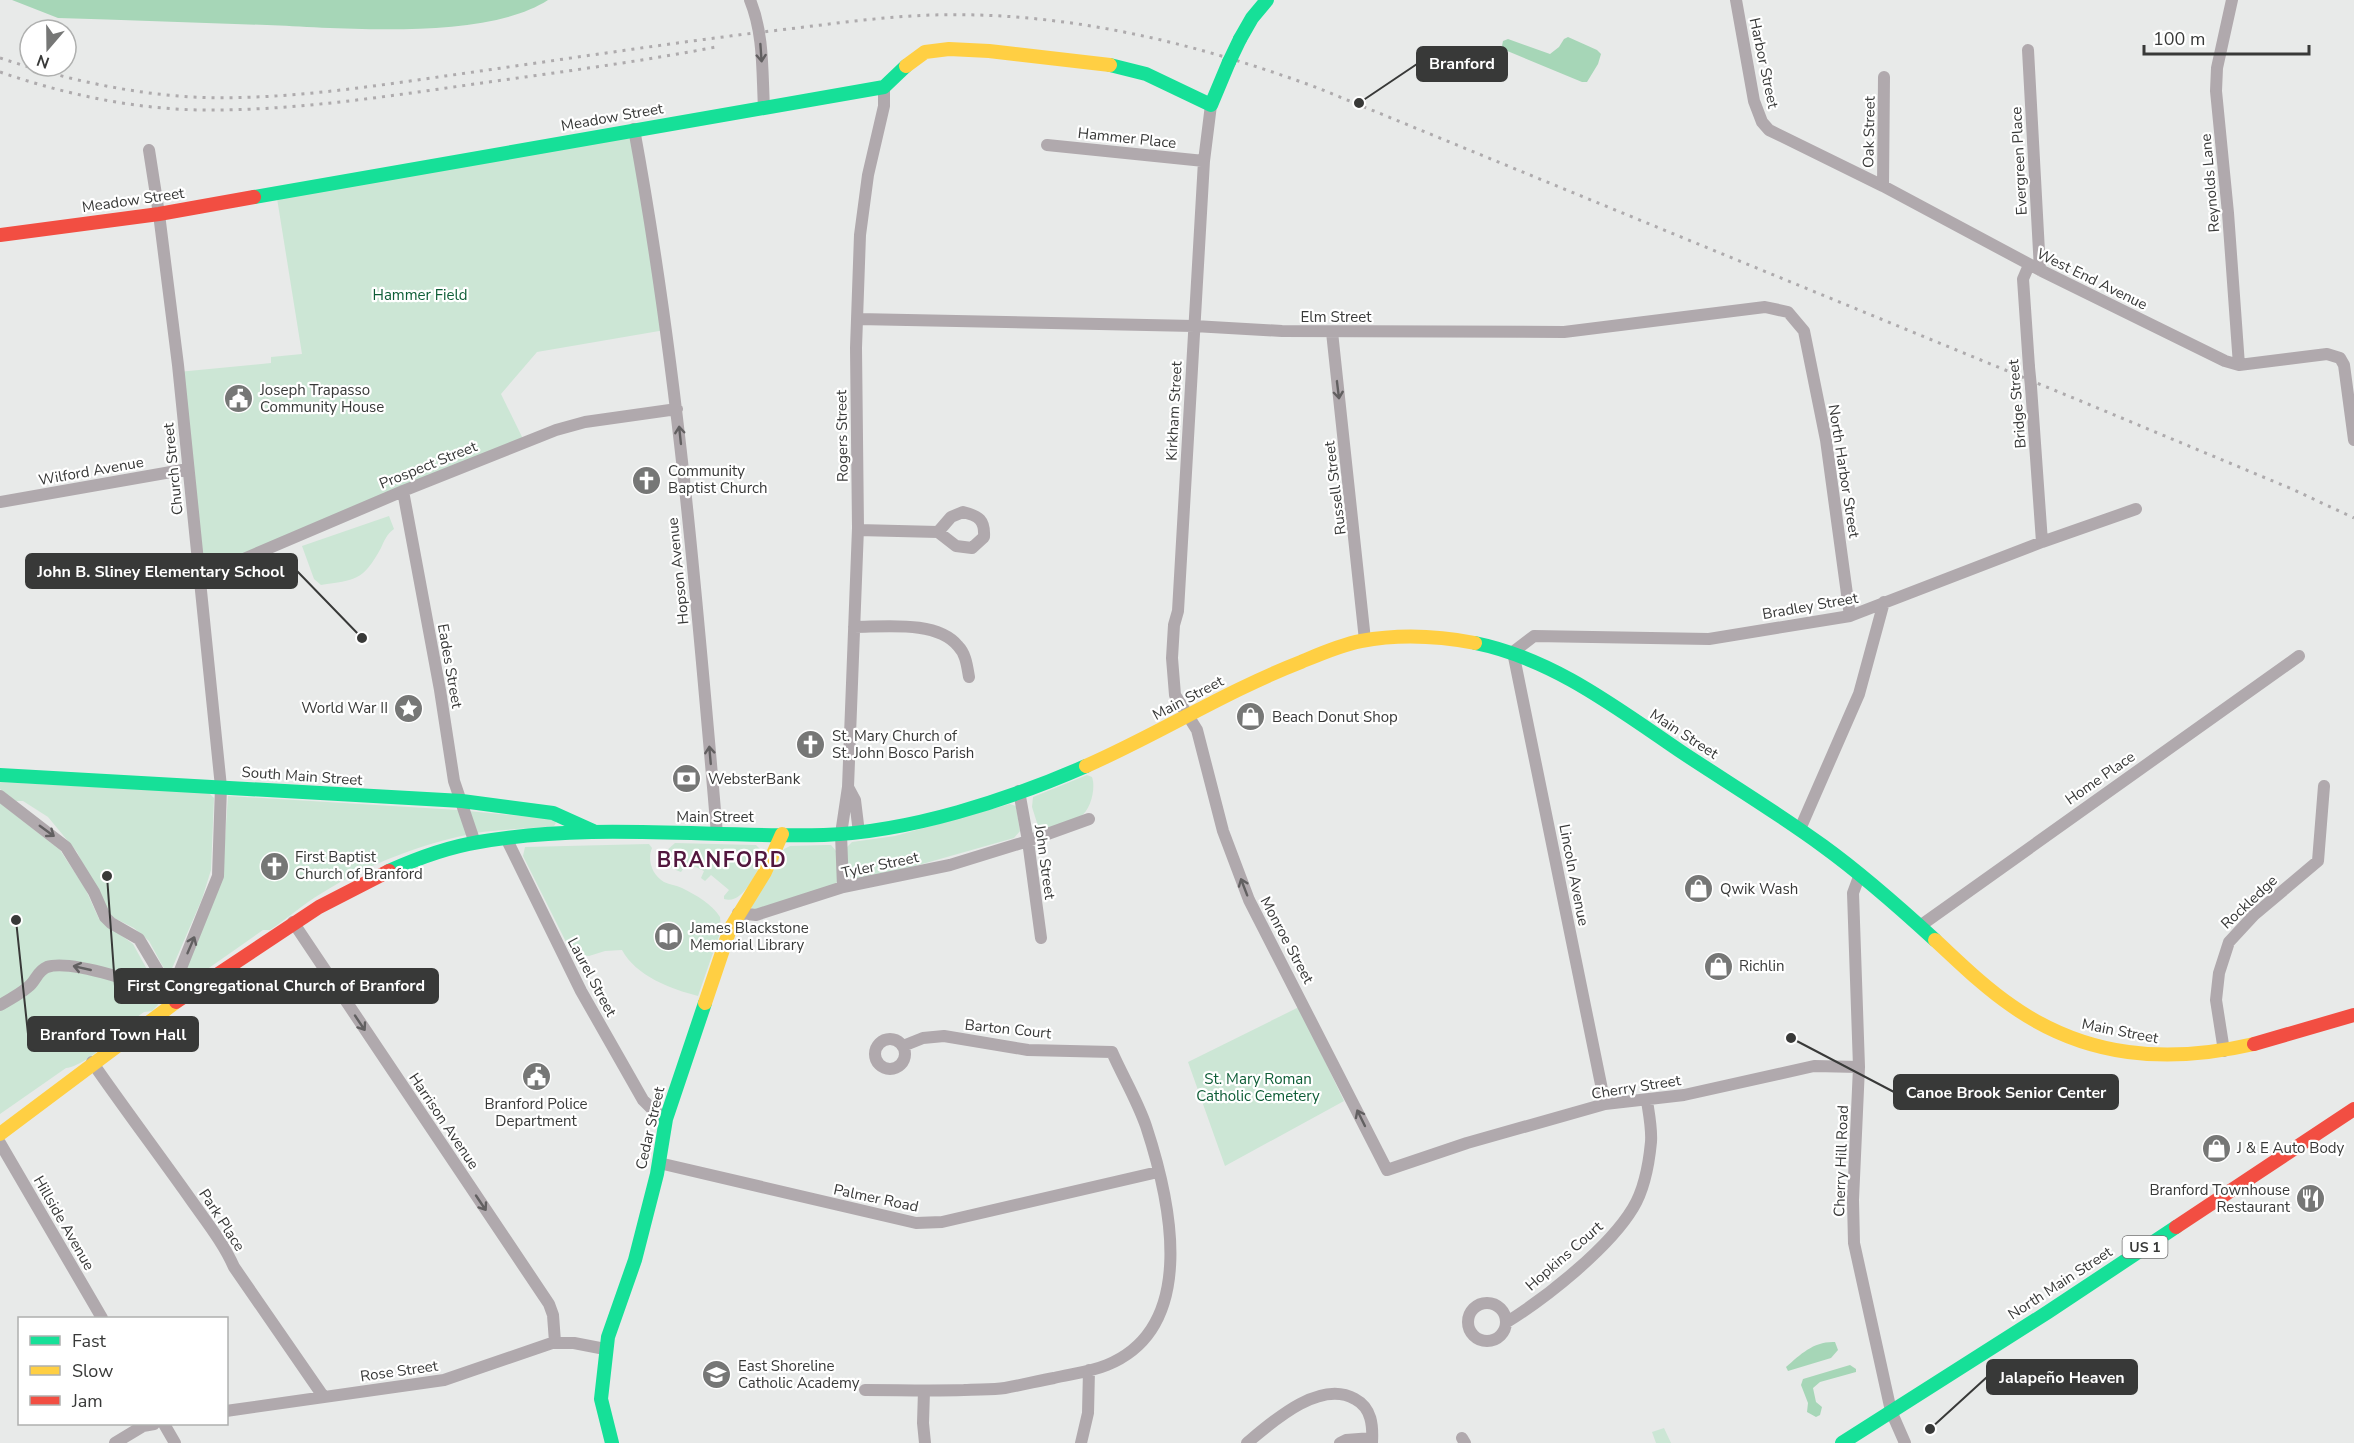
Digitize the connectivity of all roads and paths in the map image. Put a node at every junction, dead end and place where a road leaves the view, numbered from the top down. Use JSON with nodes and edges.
{"nodes":[{"id":1,"x":750,"y":0,"type":"edge"},
{"id":2,"x":1268,"y":0,"type":"edge"},
{"id":3,"x":1736,"y":0,"type":"edge"},
{"id":4,"x":2232,"y":0,"type":"edge"},
{"id":5,"x":2028,"y":50,"type":"dead end"},
{"id":6,"x":1884,"y":77,"type":"dead end"},
{"id":7,"x":884,"y":87,"type":"junction"},
{"id":8,"x":1211,"y":105,"type":"junction"},
{"id":9,"x":764,"y":108,"type":"junction"},
{"id":10,"x":634,"y":129,"type":"junction"},
{"id":11,"x":1769,"y":130,"type":"joint"},
{"id":12,"x":1047,"y":145,"type":"dead end"},
{"id":13,"x":149,"y":150,"type":"dead end"},
{"id":14,"x":1204,"y":161,"type":"junction"},
{"id":15,"x":1883,"y":186,"type":"junction"},
{"id":16,"x":159,"y":214,"type":"junction"},
{"id":17,"x":0,"y":235,"type":"edge"},
{"id":18,"x":2034,"y":267,"type":"junction"},
{"id":19,"x":858,"y":319,"type":"junction"},
{"id":20,"x":1194,"y":326,"type":"junction"},
{"id":21,"x":1804,"y":331,"type":"joint"},
{"id":22,"x":1332,"y":332,"type":"junction"},
{"id":23,"x":2240,"y":365,"type":"junction"},
{"id":24,"x":677,"y":409,"type":"junction"},
{"id":25,"x":2354,"y":440,"type":"edge"},
{"id":26,"x":188,"y":469,"type":"junction"},
{"id":27,"x":403,"y":491,"type":"junction"},
{"id":28,"x":0,"y":502,"type":"edge"},
{"id":29,"x":2136,"y":508,"type":"dead end"},
{"id":30,"x":858,"y":530,"type":"junction"},
{"id":31,"x":938,"y":532,"type":"dead end"},
{"id":32,"x":2042,"y":542,"type":"junction"},
{"id":33,"x":199,"y":578,"type":"junction"},
{"id":34,"x":1884,"y":602,"type":"junction"},
{"id":35,"x":1850,"y":616,"type":"junction"},
{"id":36,"x":854,"y":627,"type":"junction"},
{"id":37,"x":1365,"y":640,"type":"junction"},
{"id":38,"x":1513,"y":652,"type":"junction"},
{"id":39,"x":2298,"y":656,"type":"dead end"},
{"id":40,"x":969,"y":677,"type":"dead end"},
{"id":41,"x":1187,"y":716,"type":"junction"},
{"id":42,"x":0,"y":775,"type":"edge"},
{"id":43,"x":2324,"y":786,"type":"dead end"},
{"id":44,"x":221,"y":787,"type":"junction"},
{"id":45,"x":848,"y":787,"type":"junction"},
{"id":46,"x":1019,"y":791,"type":"junction"},
{"id":47,"x":0,"y":796,"type":"edge"},
{"id":48,"x":462,"y":801,"type":"junction"},
{"id":49,"x":1089,"y":819,"type":"dead end"},
{"id":50,"x":1800,"y":829,"type":"junction"},
{"id":51,"x":597,"y":833,"type":"junction"},
{"id":52,"x":859,"y":833,"type":"junction"},
{"id":53,"x":717,"y":834,"type":"junction"},
{"id":54,"x":782,"y":834,"type":"junction"},
{"id":55,"x":841,"y":834,"type":"junction"},
{"id":56,"x":506,"y":838,"type":"junction"},
{"id":57,"x":1028,"y":841,"type":"junction"},
{"id":58,"x":475,"y":843,"type":"junction"},
{"id":59,"x":1860,"y":874,"type":"junction"},
{"id":60,"x":843,"y":887,"type":"junction"},
{"id":61,"x":738,"y":913,"type":"junction"},
{"id":62,"x":293,"y":922,"type":"junction"},
{"id":63,"x":1920,"y":926,"type":"junction"},
{"id":64,"x":1041,"y":938,"type":"dead end"},
{"id":65,"x":176,"y":1001,"type":"junction"},
{"id":66,"x":0,"y":1005,"type":"edge"},
{"id":67,"x":2354,"y":1015,"type":"edge"},
{"id":68,"x":903,"y":1046,"type":"dead end"},
{"id":69,"x":2224,"y":1051,"type":"junction"},
{"id":70,"x":92,"y":1062,"type":"junction"},
{"id":71,"x":1860,"y":1066,"type":"junction"},
{"id":72,"x":1647,"y":1101,"type":"junction"},
{"id":73,"x":1605,"y":1104,"type":"junction"},
{"id":74,"x":2354,"y":1109,"type":"edge"},
{"id":75,"x":666,"y":1119,"type":"junction"},
{"id":76,"x":0,"y":1134,"type":"edge"},
{"id":77,"x":0,"y":1143,"type":"edge"},
{"id":78,"x":659,"y":1163,"type":"junction"},
{"id":79,"x":1387,"y":1170,"type":"joint"},
{"id":80,"x":1158,"y":1172,"type":"junction"},
{"id":81,"x":101,"y":1317,"type":"edge"},
{"id":82,"x":1507,"y":1322,"type":"dead end"},
{"id":83,"x":555,"y":1342,"type":"junction"},
{"id":84,"x":605,"y":1349,"type":"junction"},
{"id":85,"x":1089,"y":1370,"type":"junction"},
{"id":86,"x":865,"y":1390,"type":"dead end"},
{"id":87,"x":924,"y":1391,"type":"junction"},
{"id":88,"x":323,"y":1396,"type":"junction"},
{"id":89,"x":1891,"y":1411,"type":"junction"},
{"id":90,"x":228,"y":1412,"type":"edge"},
{"id":91,"x":148,"y":1425,"type":"edge"},
{"id":92,"x":165,"y":1425,"type":"edge"},
{"id":93,"x":1372,"y":1440,"type":"edge"},
{"id":94,"x":116,"y":1443,"type":"edge"},
{"id":95,"x":175,"y":1443,"type":"edge"},
{"id":96,"x":612,"y":1443,"type":"edge"},
{"id":97,"x":925,"y":1443,"type":"edge"},
{"id":98,"x":1082,"y":1443,"type":"edge"},
{"id":99,"x":1247,"y":1443,"type":"edge"},
{"id":100,"x":1340,"y":1443,"type":"edge"},
{"id":101,"x":1842,"y":1443,"type":"edge"},
{"id":102,"x":1905,"y":1443,"type":"edge"}],
"edges":[{"from":1,"to":9,"type":"street","one_way":true},
{"from":2,"to":8,"type":"main road","bridge":true},
{"from":3,"to":11,"type":"street","name":"Harbor Street"},
{"from":4,"to":23,"type":"street","name":"Reynolds Lane"},
{"from":5,"to":18,"type":"street","name":"Evergreen Place"},
{"from":6,"to":15,"type":"street","name":"Oak Street"},
{"from":7,"to":8,"type":"main road"},
{"from":7,"to":9,"type":"main road","name":"Meadow Street"},
{"from":7,"to":19,"type":"street","name":"Rogers Street"},
{"from":8,"to":14,"type":"street","name":"Kirkham Street"},
{"from":9,"to":10,"type":"main road","name":"Meadow Street"},
{"from":10,"to":16,"type":"main road","name":"Meadow Street"},
{"from":10,"to":24,"type":"street","name":"Hopson Avenue"},
{"from":11,"to":15,"type":"street","name":"West End Avenue"},
{"from":12,"to":14,"type":"street","name":"Hammer Place"},
{"from":13,"to":16,"type":"street","name":"Church Street"},
{"from":14,"to":20,"type":"street","name":"Kirkham Street"},
{"from":15,"to":18,"type":"street","name":"West End Avenue"},
{"from":16,"to":17,"type":"main road","name":"Meadow Street"},
{"from":16,"to":26,"type":"street","name":"Church Street"},
{"from":18,"to":23,"type":"street","name":"West End Avenue"},
{"from":18,"to":32,"type":"street","name":"Bridge Street","bridge":true},
{"from":19,"to":20,"type":"street","name":"Elm Street"},
{"from":19,"to":30,"type":"street","name":"Rogers Street"},
{"from":20,"to":22,"type":"street","name":"Elm Street"},
{"from":20,"to":41,"type":"street","name":"Kirkham Street"},
{"from":21,"to":22,"type":"street","name":"Elm Street"},
{"from":21,"to":35,"type":"street","name":"North Harbor Street"},
{"from":22,"to":37,"type":"street","name":"Russell Street","one_way":true},
{"from":23,"to":25,"type":"street","name":"West End Avenue"},
{"from":24,"to":27,"type":"street","name":"Prospect Street"},
{"from":53,"to":24,"type":"street","name":"Hopson Avenue","one_way":true},
{"from":26,"to":28,"type":"street","name":"Wilford Avenue"},
{"from":26,"to":33,"type":"street","name":"Church Street"},
{"from":27,"to":33,"type":"street","name":"Prospect Street"},
{"from":27,"to":48,"type":"street","name":"Eades Street"},
{"from":29,"to":32,"type":"street","name":"Bradley Street"},
{"from":30,"to":31,"type":"street"},
{"from":30,"to":36,"type":"street","name":"Rogers Street"},
{"from":32,"to":34,"type":"street","name":"Bradley Street"},
{"from":33,"to":44,"type":"street","name":"Church Street"},
{"from":34,"to":35,"type":"street","name":"Bradley Street"},
{"from":34,"to":50,"type":"street"},
{"from":35,"to":38,"type":"street","name":"Bradley Street"},
{"from":36,"to":40,"type":"street"},
{"from":36,"to":45,"type":"street","name":"Rogers Street"},
{"from":37,"to":38,"type":"main road","name":"Main Street"},
{"from":37,"to":41,"type":"main road","name":"Main Street"},
{"from":38,"to":50,"type":"main road","name":"Main Street"},
{"from":38,"to":73,"type":"street","name":"Lincoln Avenue"},
{"from":39,"to":63,"type":"street","name":"Home Place"},
{"from":41,"to":46,"type":"main road","name":"Main Street"},
{"from":79,"to":41,"type":"street","name":"Monroe Street","one_way":true},
{"from":42,"to":44,"type":"main road","name":"South Main Street"},
{"from":43,"to":69,"type":"street","name":"Rockledge"},
{"from":44,"to":48,"type":"main road","name":"South Main Street"},
{"from":65,"to":44,"type":"street","name":"Church Street","one_way":true},
{"from":45,"to":52,"type":"street","name":"Rogers Street"},
{"from":45,"to":55,"type":"street","name":"Rogers Street"},
{"from":46,"to":52,"type":"main road","name":"Main Street"},
{"from":46,"to":57,"type":"street","name":"John Street"},
{"from":47,"to":65,"type":"street","one_way":true},
{"from":48,"to":51,"type":"main road","name":"South Main Street"},
{"from":48,"to":58,"type":"street","name":"Eades Street"},
{"from":49,"to":57,"type":"street","name":"Tyler Street"},
{"from":50,"to":59,"type":"main road","name":"Main Street"},
{"from":51,"to":53,"type":"main road","name":"Main Street"},
{"from":51,"to":56,"type":"main road","name":"Main Street"},
{"from":52,"to":55,"type":"main road","name":"Main Street"},
{"from":53,"to":54,"type":"main road","name":"Main Street"},
{"from":54,"to":55,"type":"main road","name":"Main Street"},
{"from":54,"to":61,"type":"main road","name":"Cedar Street"},
{"from":55,"to":60,"type":"street","name":"Rogers Street"},
{"from":56,"to":58,"type":"main road","name":"Main Street"},
{"from":56,"to":75,"type":"street","name":"Laurel Street"},
{"from":57,"to":60,"type":"street","name":"Tyler Street"},
{"from":57,"to":64,"type":"street","name":"John Street"},
{"from":58,"to":62,"type":"main road","name":"Main Street"},
{"from":59,"to":63,"type":"main road","name":"Main Street"},
{"from":59,"to":71,"type":"street","name":"Cherry Hill Road"},
{"from":60,"to":61,"type":"street","name":"Tyler Street"},
{"from":61,"to":75,"type":"main road","name":"Cedar Street"},
{"from":62,"to":65,"type":"main road","name":"Main Street"},
{"from":62,"to":83,"type":"street","name":"Harrison Avenue","one_way":true},
{"from":63,"to":69,"type":"main road","name":"Main Street"},
{"from":65,"to":66,"type":"street","one_way":true},
{"from":65,"to":70,"type":"main road","name":"Main Street"},
{"from":67,"to":69,"type":"main road","name":"Main Street"},
{"from":68,"to":80,"type":"street","name":"Barton Court"},
{"from":70,"to":76,"type":"main road","name":"Main Street"},
{"from":70,"to":88,"type":"street","name":"Park Place"},
{"from":71,"to":72,"type":"street","name":"Cherry Street"},
{"from":71,"to":89,"type":"street","name":"Cherry Hill Road"},
{"from":72,"to":73,"type":"street","name":"Cherry Street"},
{"from":72,"to":82,"type":"street","name":"Hopkins Court"},
{"from":73,"to":79,"type":"street","name":"Cherry Street"},
{"from":74,"to":89,"type":"main road","name":"North Main Street","number":"US 1"},
{"from":75,"to":78,"type":"main road","name":"Cedar Street"},
{"from":77,"to":81,"type":"street","name":"Hillside Avenue"},
{"from":78,"to":80,"type":"street","name":"Palmer Road"},
{"from":78,"to":84,"type":"main road","name":"Cedar Street"},
{"from":80,"to":85,"type":"street"},
{"from":83,"to":84,"type":"street","name":"Rose Street"},
{"from":83,"to":88,"type":"street","name":"Rose Street"},
{"from":84,"to":96,"type":"main road","name":"Cedar Street"},
{"from":85,"to":87,"type":"street"},
{"from":85,"to":98,"type":"street"},
{"from":86,"to":87,"type":"street"},
{"from":87,"to":97,"type":"street"},
{"from":88,"to":90,"type":"street","name":"Rose Street"},
{"from":89,"to":101,"type":"main road","name":"North Main Street","number":"US 1"},
{"from":89,"to":102,"type":"street","name":"Cherry Hill Road"},
{"from":91,"to":94,"type":"street"},
{"from":92,"to":95,"type":"street"},
{"from":93,"to":99,"type":"street"},
{"from":93,"to":100,"type":"street"}]}
